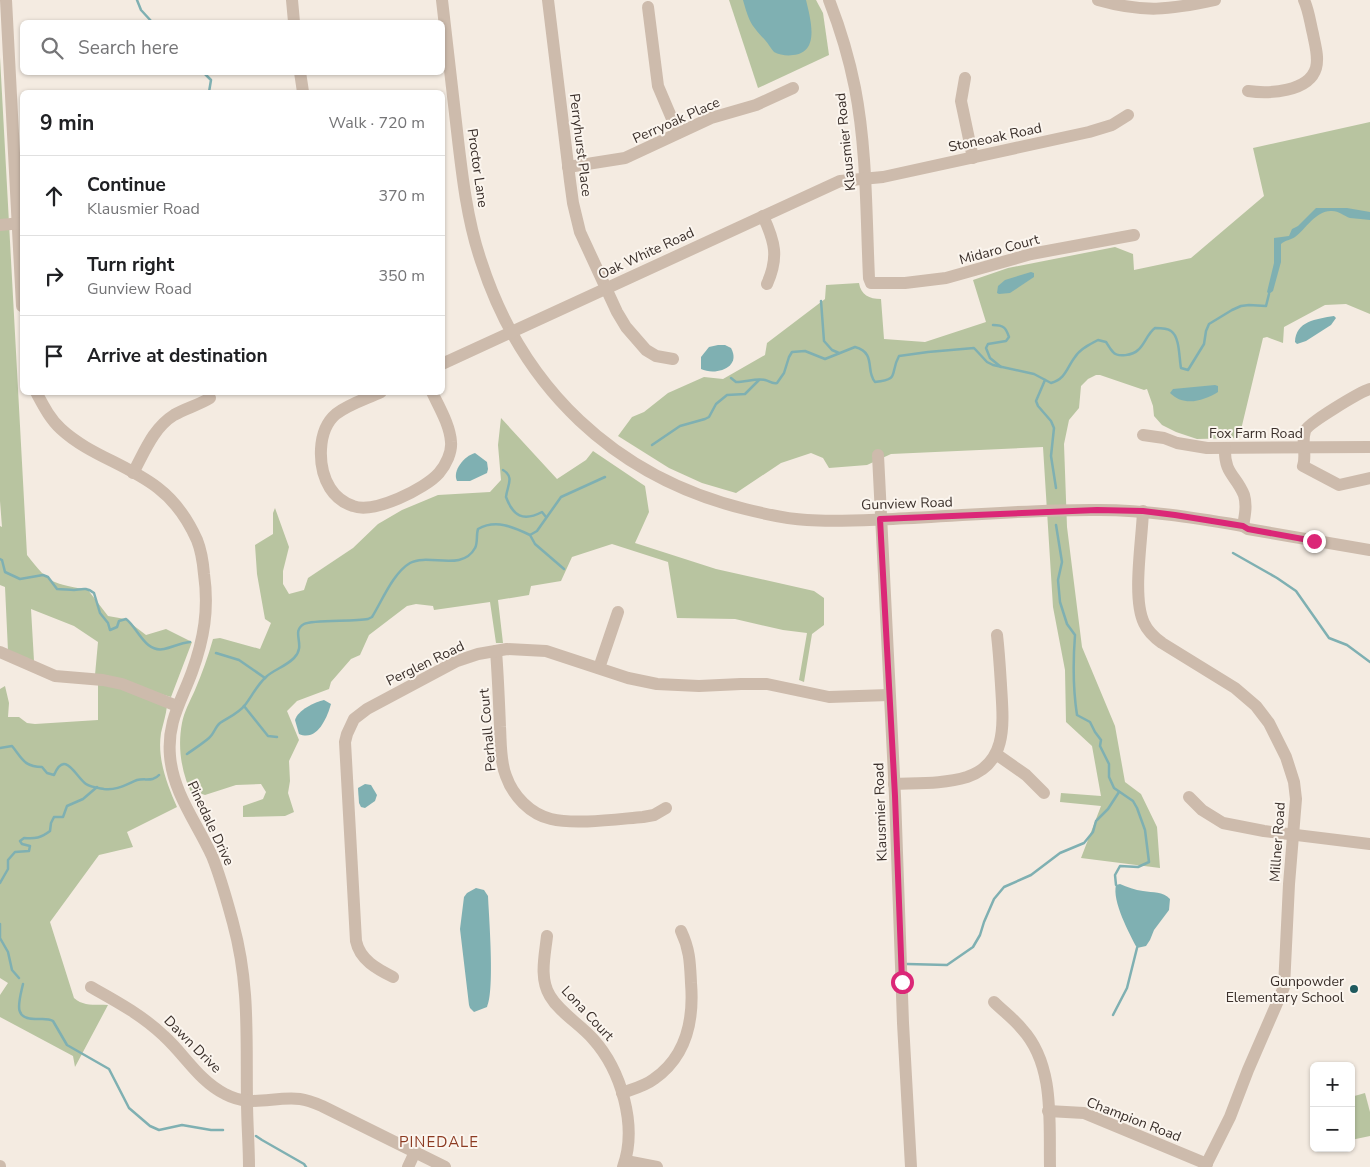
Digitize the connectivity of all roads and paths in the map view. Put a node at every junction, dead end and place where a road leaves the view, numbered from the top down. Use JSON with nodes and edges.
{"nodes":[{"id":1,"x":6,"y":0,"type":"edge"},
{"id":2,"x":292,"y":0,"type":"edge"},
{"id":3,"x":442,"y":0,"type":"edge"},
{"id":4,"x":548,"y":0,"type":"edge"},
{"id":5,"x":829,"y":0,"type":"edge"},
{"id":6,"x":1098,"y":0,"type":"edge"},
{"id":7,"x":1215,"y":0,"type":"edge"},
{"id":8,"x":1304,"y":0,"type":"edge"},
{"id":9,"x":648,"y":7,"type":"dead end"},
{"id":10,"x":294,"y":20,"type":"edge"},
{"id":11,"x":444,"y":20,"type":"edge"},
{"id":12,"x":4,"y":24,"type":"edge"},
{"id":13,"x":445,"y":27,"type":"edge"},
{"id":14,"x":300,"y":75,"type":"edge"},
{"id":15,"x":965,"y":78,"type":"dead end"},
{"id":16,"x":793,"y":88,"type":"dead end"},
{"id":17,"x":303,"y":90,"type":"edge"},
{"id":18,"x":1248,"y":92,"type":"dead end"},
{"id":19,"x":1128,"y":115,"type":"dead end"},
{"id":20,"x":678,"y":133,"type":"junction"},
{"id":21,"x":972,"y":158,"type":"junction"},
{"id":22,"x":568,"y":167,"type":"junction"},
{"id":23,"x":865,"y":178,"type":"junction"},
{"id":24,"x":20,"y":211,"type":"edge"},
{"id":25,"x":764,"y":216,"type":"junction"},
{"id":26,"x":20,"y":223,"type":"edge"},
{"id":27,"x":0,"y":225,"type":"edge"},
{"id":28,"x":1134,"y":235,"type":"dead end"},
{"id":29,"x":871,"y":283,"type":"joint"},
{"id":30,"x":767,"y":284,"type":"dead end"},
{"id":31,"x":606,"y":289,"type":"junction"},
{"id":32,"x":511,"y":333,"type":"junction"},
{"id":33,"x":673,"y":359,"type":"dead end"},
{"id":34,"x":445,"y":363,"type":"edge"},
{"id":35,"x":1370,"y":389,"type":"edge"},
{"id":36,"x":38,"y":395,"type":"edge"},
{"id":37,"x":374,"y":395,"type":"edge"},
{"id":38,"x":433,"y":395,"type":"edge"},
{"id":39,"x":210,"y":398,"type":"dead end"},
{"id":40,"x":1143,"y":435,"type":"dead end"},
{"id":41,"x":1370,"y":447,"type":"edge"},
{"id":42,"x":1225,"y":448,"type":"junction"},
{"id":43,"x":1304,"y":448,"type":"junction"},
{"id":44,"x":878,"y":455,"type":"dead end"},
{"id":45,"x":133,"y":473,"type":"junction"},
{"id":46,"x":1370,"y":478,"type":"edge"},
{"id":47,"x":1143,"y":511,"type":"junction"},
{"id":48,"x":880,"y":519,"type":"junction"},
{"id":49,"x":1243,"y":526,"type":"junction"},
{"id":50,"x":1370,"y":550,"type":"edge"},
{"id":51,"x":618,"y":612,"type":"dead end"},
{"id":52,"x":997,"y":636,"type":"dead end"},
{"id":53,"x":496,"y":651,"type":"junction"},
{"id":54,"x":0,"y":652,"type":"edge"},
{"id":55,"x":599,"y":668,"type":"junction"},
{"id":56,"x":889,"y":695,"type":"junction"},
{"id":57,"x":177,"y":706,"type":"junction"},
{"id":58,"x":996,"y":754,"type":"junction"},
{"id":59,"x":894,"y":784,"type":"junction"},
{"id":60,"x":1044,"y":793,"type":"dead end"},
{"id":61,"x":1189,"y":797,"type":"dead end"},
{"id":62,"x":666,"y":808,"type":"dead end"},
{"id":63,"x":1294,"y":834,"type":"junction"},
{"id":64,"x":1370,"y":844,"type":"edge"},
{"id":65,"x":681,"y":931,"type":"dead end"},
{"id":66,"x":547,"y":936,"type":"dead end"},
{"id":67,"x":393,"y":976,"type":"dead end"},
{"id":68,"x":91,"y":987,"type":"dead end"},
{"id":69,"x":994,"y":1002,"type":"dead end"},
{"id":70,"x":622,"y":1093,"type":"junction"},
{"id":71,"x":247,"y":1102,"type":"junction"},
{"id":72,"x":1048,"y":1112,"type":"junction"},
{"id":73,"x":415,"y":1152,"type":"junction"},
{"id":74,"x":624,"y":1164,"type":"edge"},
{"id":75,"x":1206,"y":1166,"type":"edge"},
{"id":76,"x":249,"y":1167,"type":"edge"},
{"id":77,"x":408,"y":1167,"type":"edge"},
{"id":78,"x":445,"y":1167,"type":"edge"},
{"id":79,"x":657,"y":1167,"type":"edge"},
{"id":80,"x":911,"y":1167,"type":"edge"},
{"id":81,"x":1050,"y":1167,"type":"edge"}],
"edges":[{"from":1,"to":12,"type":"street"},
{"from":2,"to":10,"type":"street"},
{"from":3,"to":11,"type":"street","name":"Proctor Lane"},
{"from":4,"to":22,"type":"street","name":"Perryhurst Place"},
{"from":5,"to":23,"type":"street","name":"Klausmier Road"},
{"from":6,"to":7,"type":"street"},
{"from":8,"to":18,"type":"street"},
{"from":9,"to":20,"type":"street"},
{"from":12,"to":24,"type":"street"},
{"from":13,"to":32,"type":"street","name":"Proctor Lane"},
{"from":14,"to":17,"type":"street"},
{"from":15,"to":21,"type":"street"},
{"from":16,"to":20,"type":"street","name":"Perryoak Place"},
{"from":19,"to":21,"type":"street","name":"Stoneoak Road"},
{"from":20,"to":22,"type":"street","name":"Perryoak Place"},
{"from":21,"to":23,"type":"street","name":"Stoneoak Road"},
{"from":22,"to":31,"type":"street","name":"Perryhurst Place"},
{"from":23,"to":25,"type":"street","name":"Oak White Road"},
{"from":23,"to":29,"type":"street","name":"Klausmier Road"},
{"from":25,"to":30,"type":"street"},
{"from":25,"to":31,"type":"street","name":"Oak White Road"},
{"from":26,"to":27,"type":"street"},
{"from":28,"to":29,"type":"street","name":"Midaro Court"},
{"from":31,"to":32,"type":"street","name":"Oak White Road"},
{"from":31,"to":33,"type":"street","name":"Perryhurst Place"},
{"from":32,"to":34,"type":"street","name":"Oak White Road"},
{"from":32,"to":48,"type":"street","name":"Gunview Road"},
{"from":35,"to":43,"type":"street"},
{"from":36,"to":45,"type":"street","name":"Pinedale Drive"},
{"from":37,"to":38,"type":"street"},
{"from":39,"to":45,"type":"street"},
{"from":40,"to":42,"type":"street","name":"Fox Farm Road"},
{"from":41,"to":43,"type":"street","name":"Fox Farm Road"},
{"from":42,"to":43,"type":"street","name":"Fox Farm Road"},
{"from":42,"to":49,"type":"street"},
{"from":43,"to":46,"type":"street"},
{"from":44,"to":48,"type":"street","name":"Klausmier Road"},
{"from":45,"to":57,"type":"street","name":"Pinedale Drive"},
{"from":47,"to":48,"type":"street","name":"Gunview Road"},
{"from":47,"to":49,"type":"street","name":"Gunview Road"},
{"from":47,"to":63,"type":"street","name":"Millner Road"},
{"from":48,"to":56,"type":"street","name":"Klausmier Road"},
{"from":49,"to":50,"type":"street","name":"Gunview Road"},
{"from":51,"to":55,"type":"street"},
{"from":52,"to":58,"type":"street"},
{"from":53,"to":55,"type":"street","name":"Perglen Road"},
{"from":53,"to":62,"type":"street","name":"Perhall Court"},
{"from":53,"to":67,"type":"street","name":"Perglen Road"},
{"from":54,"to":57,"type":"street"},
{"from":55,"to":56,"type":"street","name":"Perglen Road"},
{"from":56,"to":59,"type":"street","name":"Klausmier Road"},
{"from":57,"to":71,"type":"street","name":"Pinedale Drive"},
{"from":58,"to":59,"type":"street"},
{"from":58,"to":60,"type":"street"},
{"from":59,"to":80,"type":"street","name":"Klausmier Road"},
{"from":61,"to":63,"type":"street"},
{"from":63,"to":64,"type":"street"},
{"from":63,"to":75,"type":"street","name":"Millner Road"},
{"from":65,"to":70,"type":"street"},
{"from":66,"to":70,"type":"street","name":"Lona Court"},
{"from":68,"to":71,"type":"street","name":"Dawn Drive"},
{"from":69,"to":72,"type":"street"},
{"from":70,"to":74,"type":"street","name":"Lona Court"},
{"from":71,"to":73,"type":"street","name":"Dawn Drive"},
{"from":71,"to":76,"type":"street","name":"Pinedale Drive"},
{"from":72,"to":75,"type":"street","name":"Champion Road"},
{"from":72,"to":81,"type":"street"},
{"from":73,"to":77,"type":"street"},
{"from":73,"to":78,"type":"street","name":"Dawn Drive"},
{"from":74,"to":79,"type":"street"}]}
